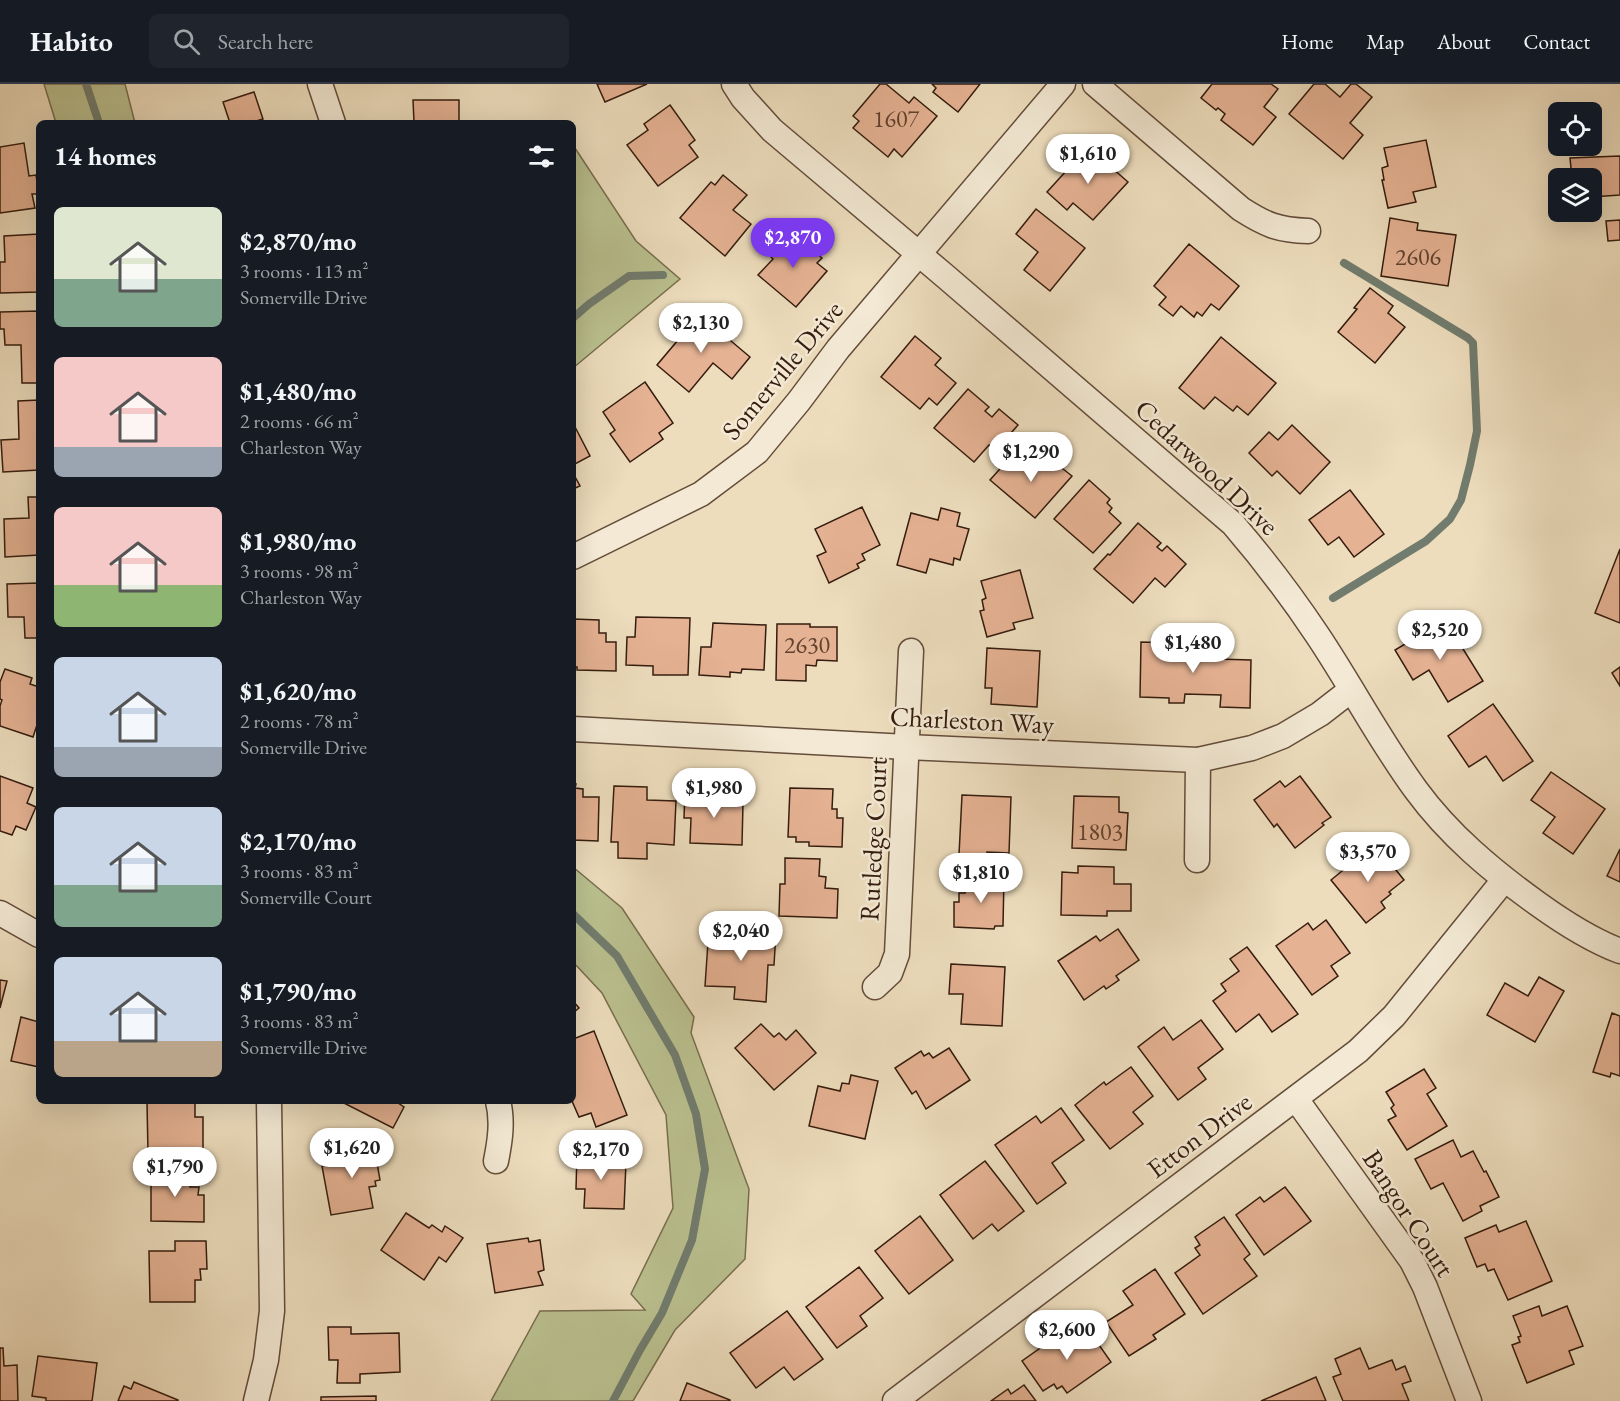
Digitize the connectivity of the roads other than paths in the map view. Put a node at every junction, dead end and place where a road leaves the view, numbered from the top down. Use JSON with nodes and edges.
{"nodes":[{"id":1,"x":320,"y":84,"type":"edge"},
{"id":2,"x":734,"y":84,"type":"edge"},
{"id":3,"x":1063,"y":84,"type":"edge"},
{"id":4,"x":1095,"y":84,"type":"edge"},
{"id":5,"x":332,"y":120,"type":"edge"},
{"id":6,"x":1308,"y":231,"type":"dead end"},
{"id":7,"x":919,"y":255,"type":"junction"},
{"id":8,"x":576,"y":556,"type":"edge"},
{"id":9,"x":911,"y":651,"type":"dead end"},
{"id":10,"x":1351,"y":690,"type":"junction"},
{"id":11,"x":576,"y":729,"type":"edge"},
{"id":12,"x":907,"y":747,"type":"junction"},
{"id":13,"x":1198,"y":760,"type":"junction"},
{"id":14,"x":1197,"y":860,"type":"dead end"},
{"id":15,"x":1504,"y":880,"type":"junction"},
{"id":16,"x":0,"y":913,"type":"edge"},
{"id":17,"x":36,"y":933,"type":"edge"},
{"id":18,"x":1620,"y":951,"type":"edge"},
{"id":19,"x":875,"y":987,"type":"dead end"},
{"id":20,"x":1296,"y":1099,"type":"junction"},
{"id":21,"x":269,"y":1104,"type":"edge"},
{"id":22,"x":499,"y":1104,"type":"edge"},
{"id":23,"x":496,"y":1161,"type":"dead end"},
{"id":24,"x":256,"y":1401,"type":"edge"},
{"id":25,"x":895,"y":1401,"type":"edge"},
{"id":26,"x":1469,"y":1401,"type":"edge"}],
"edges":[{"from":1,"to":5,"type":"street"},
{"from":2,"to":7,"type":"street","name":"Cedarwood Drive"},
{"from":3,"to":7,"type":"street","name":"Somerville Drive"},
{"from":4,"to":6,"type":"street"},
{"from":7,"to":8,"type":"street","name":"Somerville Drive"},
{"from":7,"to":10,"type":"street","name":"Cedarwood Drive"},
{"from":9,"to":12,"type":"street","name":"Rutledge Court"},
{"from":10,"to":13,"type":"street","name":"Charleston Way"},
{"from":10,"to":15,"type":"street","name":"Cedarwood Drive"},
{"from":11,"to":12,"type":"street","name":"Charleston Way"},
{"from":12,"to":13,"type":"street","name":"Charleston Way"},
{"from":12,"to":19,"type":"street","name":"Rutledge Court"},
{"from":13,"to":14,"type":"street"},
{"from":15,"to":18,"type":"street","name":"Cedarwood Drive"},
{"from":15,"to":20,"type":"street","name":"Etton Drive"},
{"from":16,"to":17,"type":"street"},
{"from":20,"to":25,"type":"street","name":"Etton Drive"},
{"from":20,"to":26,"type":"street","name":"Bangor Court"},
{"from":21,"to":24,"type":"street"},
{"from":22,"to":23,"type":"street"}]}
